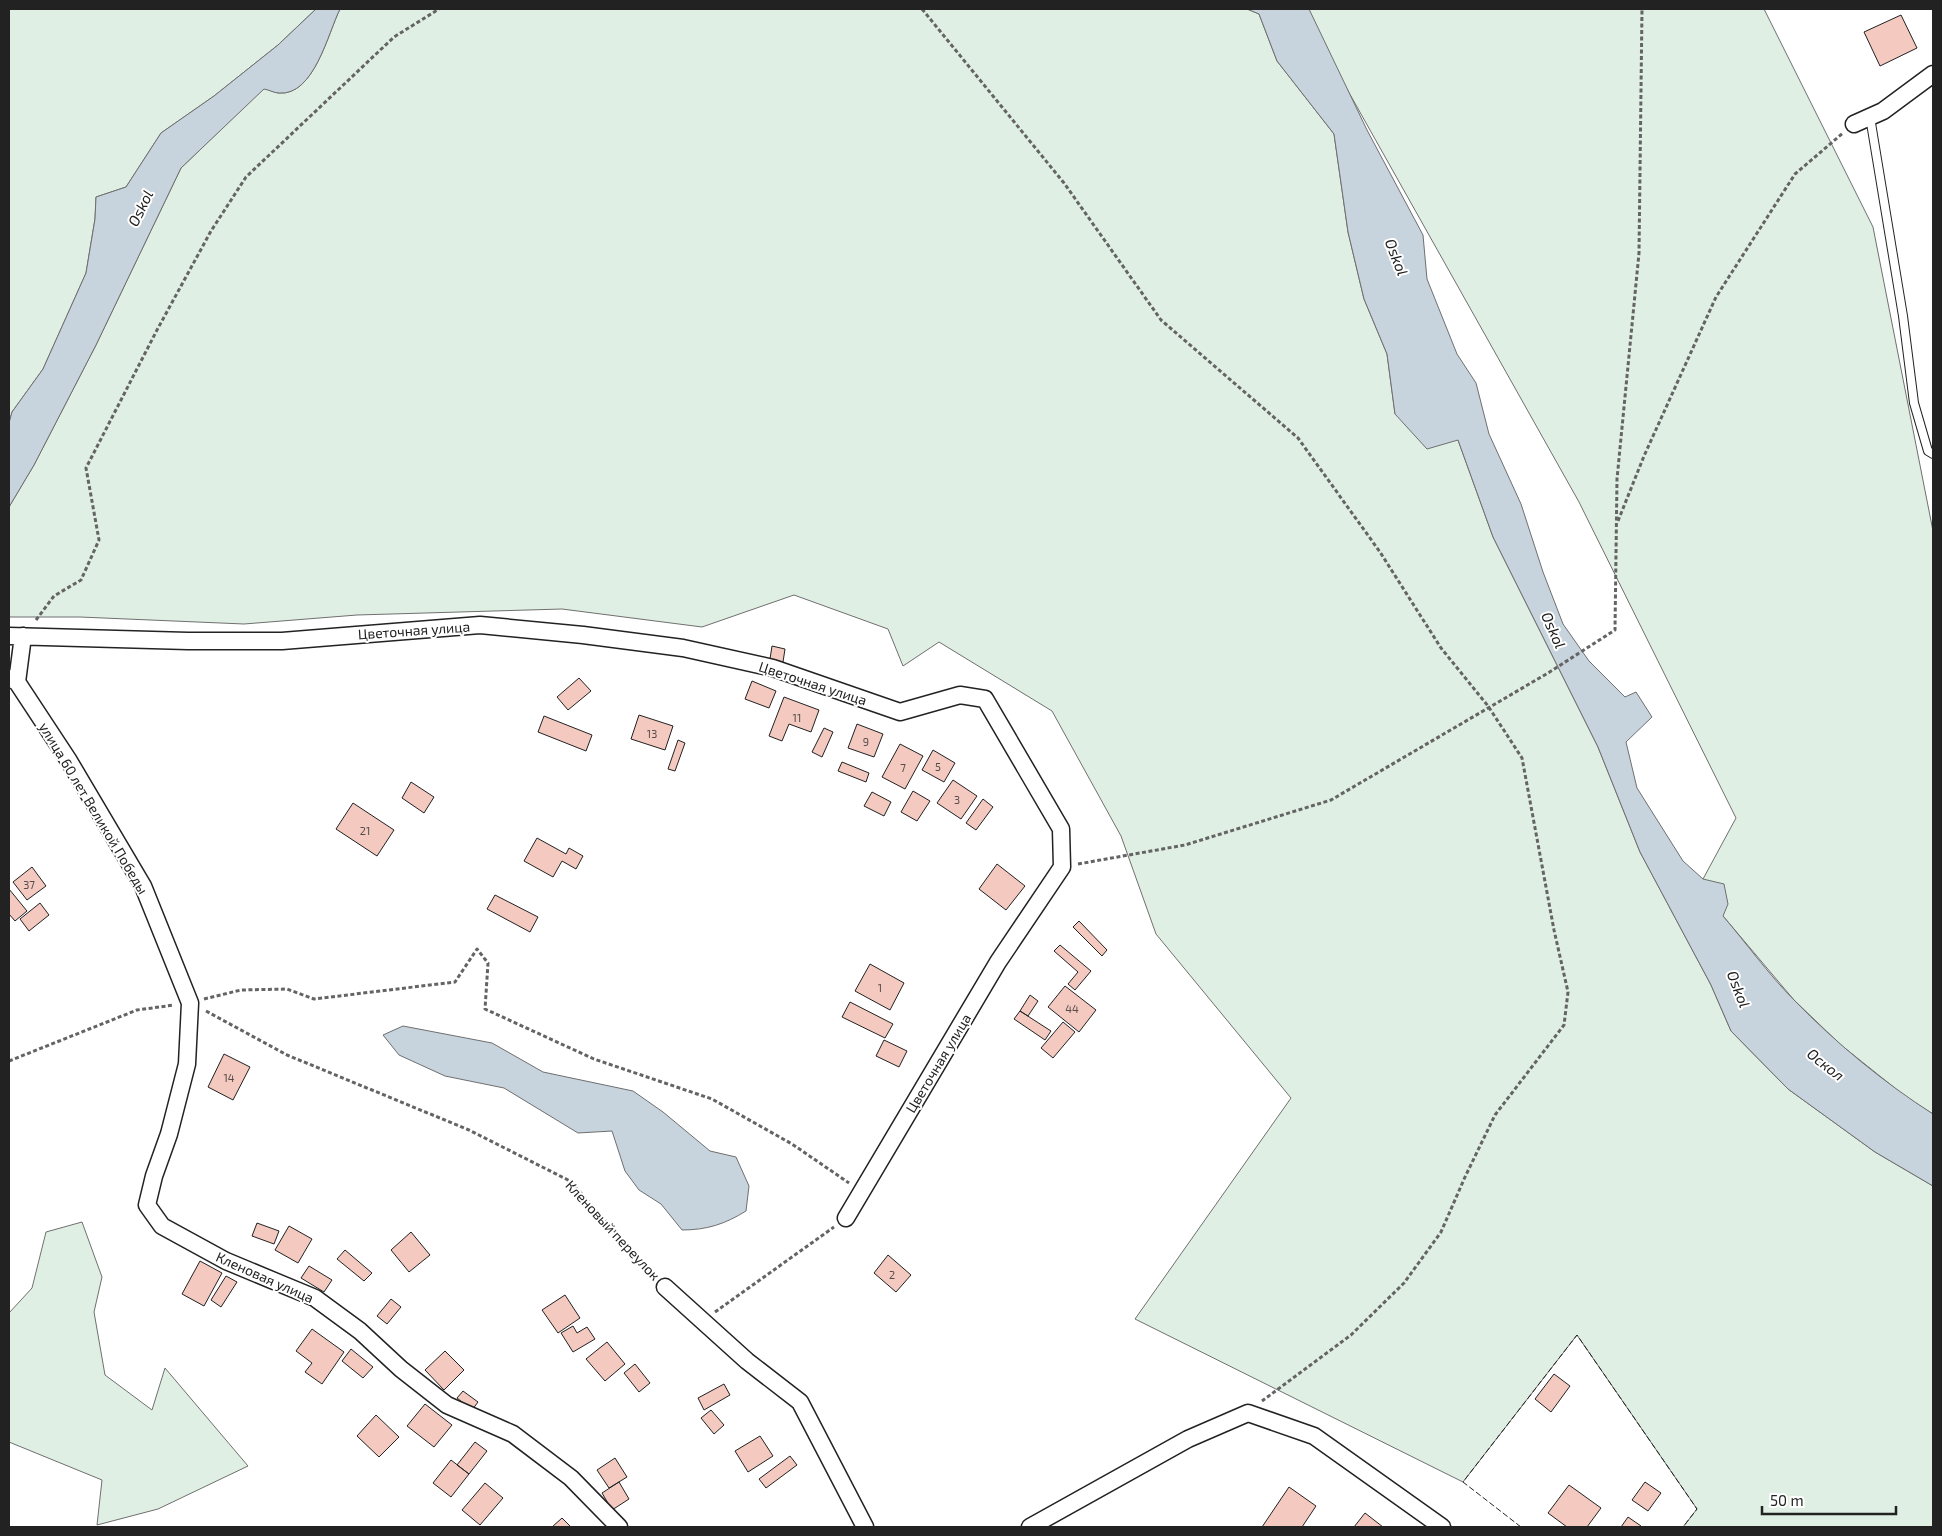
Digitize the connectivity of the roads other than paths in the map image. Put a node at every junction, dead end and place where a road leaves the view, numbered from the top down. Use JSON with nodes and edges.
{"nodes":[{"id":1,"x":1933,"y":74,"type":"edge"},
{"id":2,"x":1870,"y":117,"type":"junction"},
{"id":3,"x":1854,"y":124,"type":"road end"},
{"id":4,"x":1933,"y":454,"type":"edge"},
{"id":5,"x":16,"y":636,"type":"edge"},
{"id":6,"x":13,"y":680,"type":"edge"},
{"id":7,"x":190,"y":1003,"type":"joint"},
{"id":8,"x":846,"y":1218,"type":"road end"},
{"id":9,"x":665,"y":1287,"type":"road end"},
{"id":10,"x":619,"y":1527,"type":"edge"},
{"id":11,"x":865,"y":1527,"type":"edge"},
{"id":12,"x":1030,"y":1527,"type":"edge"},
{"id":13,"x":1442,"y":1527,"type":"edge"}],
"edges":[{"from":1,"to":2,"type":"street"},
{"from":2,"to":3,"type":"street"},
{"from":2,"to":4,"type":"lane"},
{"from":5,"to":6,"type":"street"},
{"from":5,"to":8,"type":"street","name":"Цветочная улица"},
{"from":6,"to":7,"type":"street","name":"улица 60 лет Великой Победы"},
{"from":7,"to":10,"type":"street","name":"Кленовая улица"},
{"from":9,"to":11,"type":"street","name":"Кленовый переулок"},
{"from":12,"to":13,"type":"street"}]}
